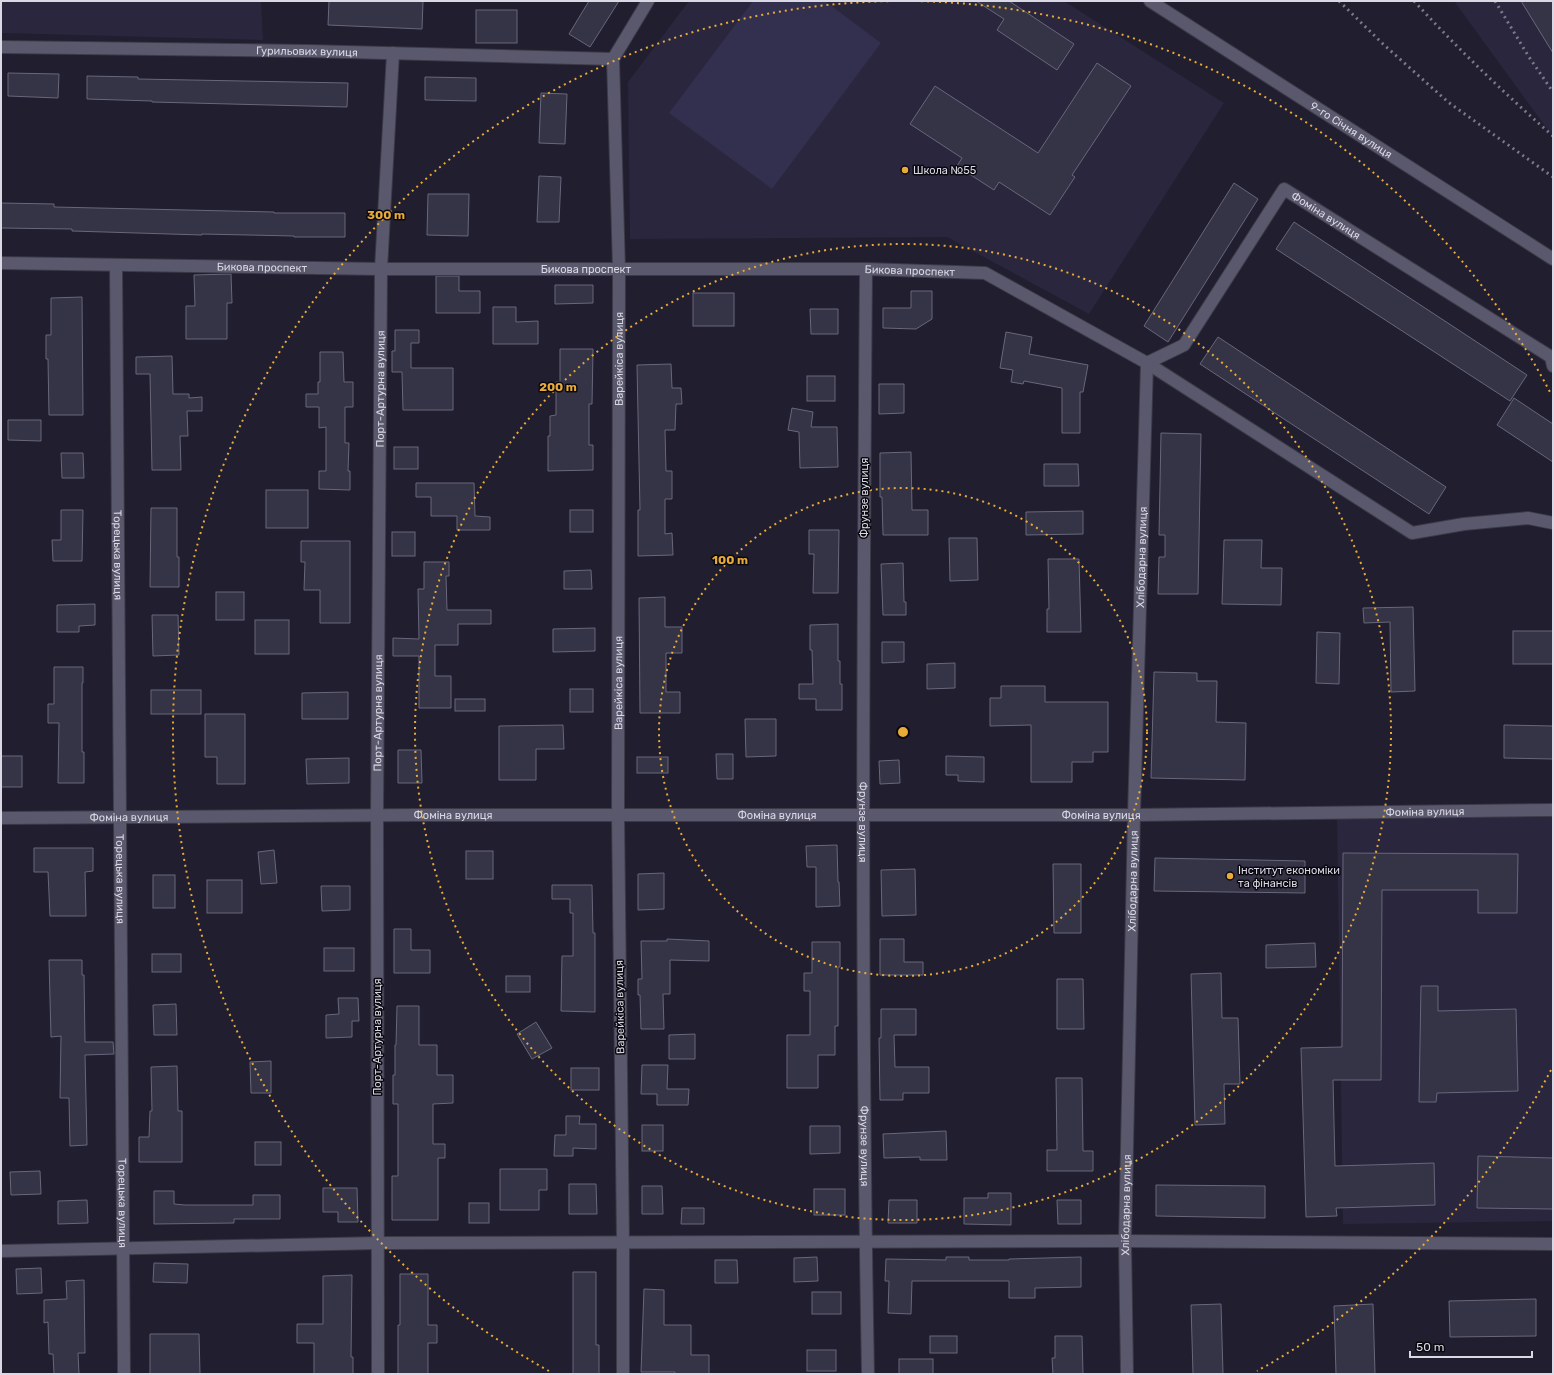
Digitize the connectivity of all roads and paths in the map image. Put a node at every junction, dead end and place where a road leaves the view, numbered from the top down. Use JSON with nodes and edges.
{"nodes":[{"id":1,"x":648,"y":1,"type":"edge"},
{"id":2,"x":1150,"y":1,"type":"edge"},
{"id":3,"x":1,"y":47,"type":"edge"},
{"id":4,"x":393,"y":53,"type":"junction"},
{"id":5,"x":613,"y":59,"type":"junction"},
{"id":6,"x":1553,"y":259,"type":"edge"},
{"id":7,"x":1,"y":263,"type":"edge"},
{"id":8,"x":116,"y":264,"type":"junction"},
{"id":9,"x":381,"y":269,"type":"junction"},
{"id":10,"x":619,"y":269,"type":"junction"},
{"id":11,"x":866,"y":269,"type":"junction"},
{"id":12,"x":1147,"y":364,"type":"junction"},
{"id":13,"x":1553,"y":366,"type":"edge"},
{"id":14,"x":1553,"y":523,"type":"edge"},
{"id":15,"x":1553,"y":810,"type":"edge"},
{"id":16,"x":618,"y":814,"type":"junction"},
{"id":17,"x":862,"y":814,"type":"junction"},
{"id":18,"x":377,"y":815,"type":"junction"},
{"id":19,"x":1134,"y":815,"type":"junction"},
{"id":20,"x":120,"y":817,"type":"junction"},
{"id":21,"x":1,"y":818,"type":"edge"},
{"id":22,"x":1125,"y":1242,"type":"junction"},
{"id":23,"x":378,"y":1243,"type":"junction"},
{"id":24,"x":623,"y":1243,"type":"junction"},
{"id":25,"x":865,"y":1243,"type":"junction"},
{"id":26,"x":1553,"y":1244,"type":"edge"},
{"id":27,"x":124,"y":1248,"type":"junction"},
{"id":28,"x":1,"y":1251,"type":"edge"},
{"id":29,"x":124,"y":1374,"type":"edge"},
{"id":30,"x":378,"y":1374,"type":"edge"},
{"id":31,"x":623,"y":1374,"type":"edge"},
{"id":32,"x":868,"y":1374,"type":"edge"},
{"id":33,"x":1127,"y":1374,"type":"edge"}],
"edges":[{"from":1,"to":5,"type":"street"},
{"from":2,"to":6,"type":"street","name":"9-го Січня вулиця"},
{"from":3,"to":4,"type":"street","name":"Гурильових вулиця"},
{"from":4,"to":5,"type":"street","name":"Гурильових вулиця"},
{"from":4,"to":9,"type":"street","name":"Порт-Артурна вулиця"},
{"from":5,"to":10,"type":"street","name":"Варейкіса вулиця"},
{"from":7,"to":8,"type":"street","name":"Бикова проспект"},
{"from":8,"to":9,"type":"street","name":"Бикова проспект"},
{"from":8,"to":20,"type":"street","name":"Торецька вулиця"},
{"from":9,"to":10,"type":"street","name":"Бикова проспект"},
{"from":9,"to":18,"type":"street","name":"Порт-Артурна вулиця"},
{"from":10,"to":11,"type":"street","name":"Бикова проспект"},
{"from":10,"to":16,"type":"street","name":"Варейкіса вулиця"},
{"from":11,"to":12,"type":"street","name":"Бикова проспект"},
{"from":11,"to":17,"type":"street","name":"Фрунзе вулиця"},
{"from":12,"to":13,"type":"street","name":"Фоміна вулиця"},
{"from":12,"to":14,"type":"street","name":"Бикова проспект"},
{"from":12,"to":19,"type":"street","name":"Хлібодарна вулиця"},
{"from":15,"to":19,"type":"street","name":"Фоміна вулиця"},
{"from":16,"to":17,"type":"street","name":"Фоміна вулиця"},
{"from":16,"to":18,"type":"street","name":"Фоміна вулиця"},
{"from":16,"to":24,"type":"street","name":"Варейкіса вулиця"},
{"from":17,"to":19,"type":"street","name":"Фоміна вулиця"},
{"from":17,"to":25,"type":"street","name":"Фрунзе вулиця"},
{"from":18,"to":20,"type":"street","name":"Фоміна вулиця"},
{"from":18,"to":23,"type":"street","name":"Порт-Артурна вулиця"},
{"from":19,"to":22,"type":"street","name":"Хлібодарна вулиця"},
{"from":20,"to":21,"type":"street","name":"Фоміна вулиця"},
{"from":20,"to":27,"type":"street","name":"Торецька вулиця"},
{"from":22,"to":25,"type":"street"},
{"from":22,"to":26,"type":"street"},
{"from":22,"to":33,"type":"street","name":"Хлібодарна вулиця"},
{"from":23,"to":24,"type":"street"},
{"from":23,"to":27,"type":"street"},
{"from":23,"to":30,"type":"street","name":"Порт-Артурна вулиця"},
{"from":24,"to":25,"type":"street"},
{"from":24,"to":31,"type":"street","name":"Варейкіса вулиця"},
{"from":25,"to":32,"type":"street","name":"Фрунзе вулиця"},
{"from":27,"to":28,"type":"street"},
{"from":27,"to":29,"type":"street","name":"Торецька вулиця"}]}
